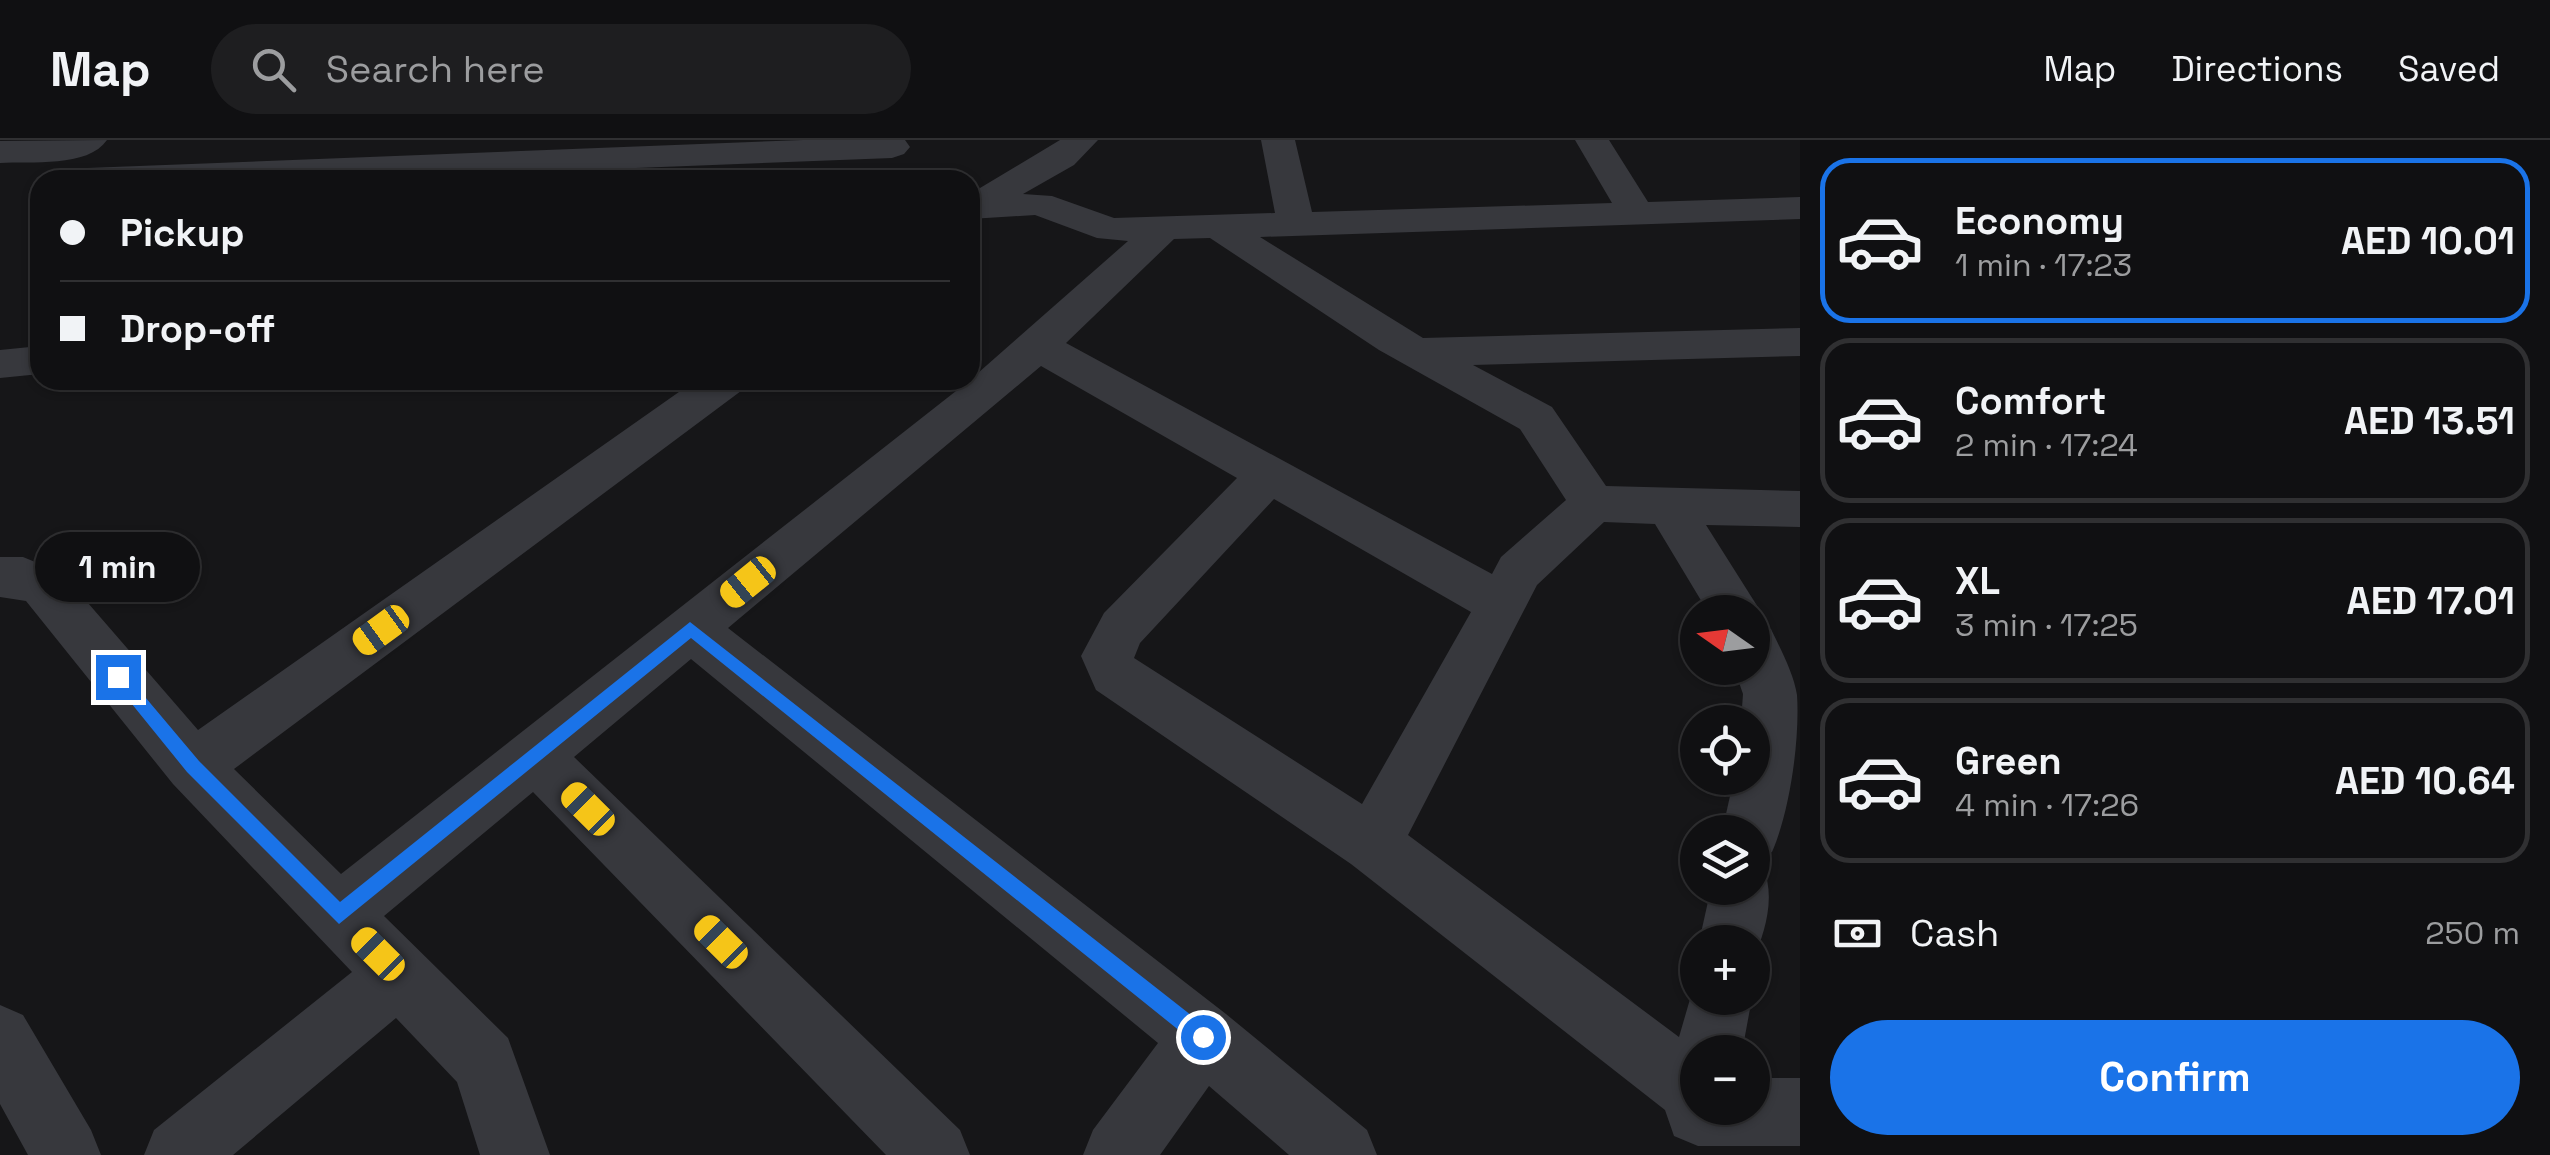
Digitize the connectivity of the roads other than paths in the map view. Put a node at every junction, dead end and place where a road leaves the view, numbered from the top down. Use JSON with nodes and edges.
{"nodes":[{"id":1,"x":90,"y":140,"type":"edge"},
{"id":2,"x":1081,"y":140,"type":"edge"},
{"id":3,"x":1278,"y":140,"type":"edge"},
{"id":4,"x":1592,"y":140,"type":"edge"},
{"id":5,"x":663,"y":147,"type":"edge"},
{"id":6,"x":406,"y":152,"type":"edge"},
{"id":7,"x":894,"y":156,"type":"edge"},
{"id":8,"x":7,"y":157,"type":"edge"},
{"id":9,"x":605,"y":158,"type":"edge"},
{"id":10,"x":258,"y":170,"type":"edge"},
{"id":11,"x":30,"y":174,"type":"edge"},
{"id":12,"x":980,"y":203,"type":"edge"},
{"id":13,"x":980,"y":208,"type":"edge"},
{"id":14,"x":1800,"y":208,"type":"edge"},
{"id":15,"x":1637,"y":213,"type":"junction"},
{"id":16,"x":1296,"y":224,"type":"junction"},
{"id":17,"x":1217,"y":226,"type":"junction"},
{"id":18,"x":1164,"y":228,"type":"junction"},
{"id":19,"x":1800,"y":342,"type":"edge"},
{"id":20,"x":1038,"y":346,"type":"junction"},
{"id":21,"x":1416,"y":352,"type":"junction"},
{"id":22,"x":30,"y":361,"type":"edge"},
{"id":23,"x":0,"y":364,"type":"edge"},
{"id":24,"x":712,"y":390,"type":"edge"},
{"id":25,"x":1269,"y":474,"type":"junction"},
{"id":26,"x":1593,"y":504,"type":"junction"},
{"id":27,"x":1669,"y":506,"type":"junction"},
{"id":28,"x":1800,"y":509,"type":"edge"},
{"id":29,"x":0,"y":577,"type":"edge"},
{"id":30,"x":1724,"y":595,"type":"edge"},
{"id":31,"x":1501,"y":604,"type":"junction"},
{"id":32,"x":690,"y":628,"type":"junction"},
{"id":33,"x":1767,"y":685,"type":"edge"},
{"id":34,"x":534,"y":756,"type":"junction"},
{"id":35,"x":193,"y":766,"type":"junction"},
{"id":36,"x":1755,"y":815,"type":"edge"},
{"id":37,"x":1372,"y":844,"type":"junction"},
{"id":38,"x":339,"y":914,"type":"junction"},
{"id":39,"x":398,"y":974,"type":"junction"},
{"id":40,"x":1203,"y":1037,"type":"junction"},
{"id":41,"x":0,"y":1038,"type":"edge"},
{"id":42,"x":1680,"y":1087,"type":"edge"},
{"id":43,"x":1770,"y":1110,"type":"edge"},
{"id":44,"x":1800,"y":1112,"type":"edge"},
{"id":45,"x":66,"y":1155,"type":"edge"},
{"id":46,"x":178,"y":1155,"type":"edge"},
{"id":47,"x":515,"y":1155,"type":"edge"},
{"id":48,"x":935,"y":1155,"type":"edge"},
{"id":49,"x":1118,"y":1155,"type":"edge"},
{"id":50,"x":1342,"y":1155,"type":"edge"}],
"edges":[{"from":1,"to":8,"type":"street"},
{"from":2,"to":12,"type":"street"},
{"from":3,"to":16,"type":"street"},
{"from":4,"to":15,"type":"street"},
{"from":5,"to":7,"type":"street"},
{"from":5,"to":9,"type":"street"},
{"from":6,"to":9,"type":"street"},
{"from":6,"to":10,"type":"street"},
{"from":8,"to":11,"type":"street"},
{"from":13,"to":18,"type":"street"},
{"from":14,"to":15,"type":"street"},
{"from":15,"to":16,"type":"street"},
{"from":16,"to":17,"type":"street"},
{"from":17,"to":18,"type":"street"},
{"from":17,"to":21,"type":"street"},
{"from":18,"to":20,"type":"street"},
{"from":19,"to":21,"type":"street"},
{"from":20,"to":25,"type":"street"},
{"from":20,"to":32,"type":"street"},
{"from":21,"to":26,"type":"street"},
{"from":22,"to":23,"type":"street"},
{"from":24,"to":35,"type":"street"},
{"from":25,"to":31,"type":"street"},
{"from":25,"to":37,"type":"street"},
{"from":26,"to":27,"type":"street"},
{"from":26,"to":31,"type":"street"},
{"from":27,"to":28,"type":"street"},
{"from":27,"to":30,"type":"street"},
{"from":29,"to":35,"type":"street"},
{"from":31,"to":37,"type":"street"},
{"from":32,"to":34,"type":"street"},
{"from":32,"to":40,"type":"street"},
{"from":33,"to":36,"type":"street"},
{"from":34,"to":38,"type":"street"},
{"from":34,"to":48,"type":"street"},
{"from":35,"to":38,"type":"street"},
{"from":37,"to":42,"type":"street"},
{"from":38,"to":39,"type":"street"},
{"from":39,"to":46,"type":"street"},
{"from":39,"to":47,"type":"street"},
{"from":40,"to":49,"type":"street"},
{"from":40,"to":50,"type":"street"},
{"from":41,"to":45,"type":"street"},
{"from":43,"to":44,"type":"street"}]}
